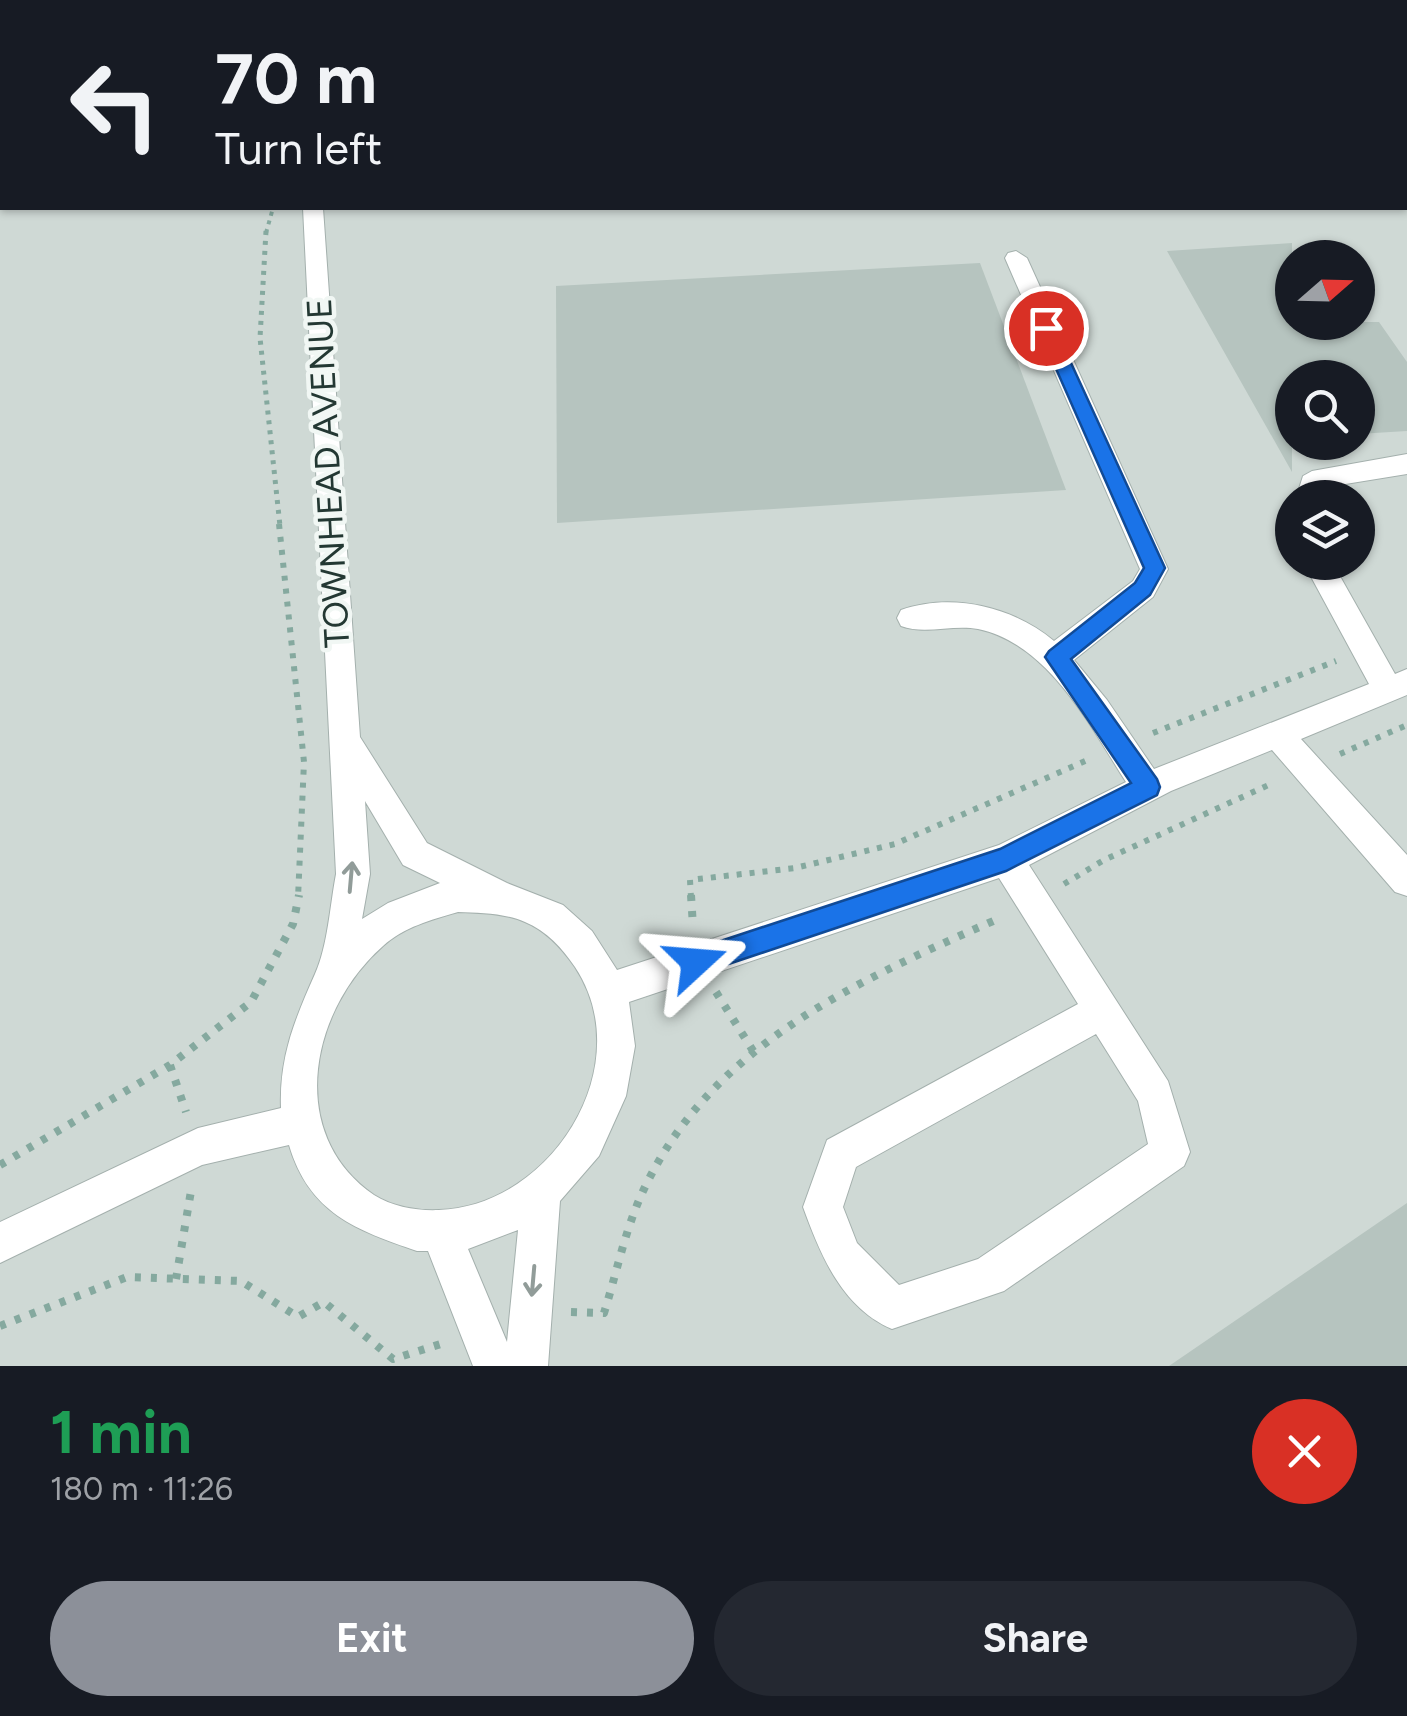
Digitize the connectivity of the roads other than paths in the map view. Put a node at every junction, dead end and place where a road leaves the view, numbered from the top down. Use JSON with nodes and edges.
{"nodes":[{"id":1,"x":313,"y":210,"type":"edge"},
{"id":2,"x":1016,"y":258,"type":"dead end"},
{"id":3,"x":1407,"y":464,"type":"edge"},
{"id":4,"x":1318,"y":480,"type":"edge"},
{"id":5,"x":1327,"y":580,"type":"edge"},
{"id":6,"x":912,"y":618,"type":"dead end"},
{"id":7,"x":1056,"y":657,"type":"junction"},
{"id":8,"x":1398,"y":686,"type":"edge"},
{"id":9,"x":1276,"y":734,"type":"junction"},
{"id":10,"x":344,"y":739,"type":"junction"},
{"id":11,"x":1148,"y":787,"type":"junction"},
{"id":12,"x":1006,"y":859,"type":"junction"},
{"id":13,"x":1407,"y":880,"type":"edge"},
{"id":14,"x":504,"y":896,"type":"junction"},
{"id":15,"x":334,"y":973,"type":"junction"},
{"id":16,"x":609,"y":991,"type":"junction"},
{"id":17,"x":1102,"y":1011,"type":"junction"},
{"id":18,"x":300,"y":1123,"type":"junction"},
{"id":19,"x":540,"y":1195,"type":"junction"},
{"id":20,"x":442,"y":1234,"type":"junction"},
{"id":21,"x":0,"y":1243,"type":"edge"},
{"id":22,"x":488,"y":1349,"type":"edge"},
{"id":23,"x":526,"y":1366,"type":"edge"}],
"edges":[{"from":1,"to":10,"type":"street","name":"TOWNHEAD AVENUE"},
{"from":2,"to":7,"type":"street"},
{"from":3,"to":4,"type":"street"},
{"from":5,"to":8,"type":"street"},
{"from":6,"to":7,"type":"street"},
{"from":7,"to":11,"type":"street"},
{"from":8,"to":9,"type":"street"},
{"from":9,"to":11,"type":"street"},
{"from":9,"to":13,"type":"street"},
{"from":10,"to":14,"type":"street","name":"TOWNHEAD AVENUE"},
{"from":15,"to":10,"type":"street","name":"TOWNHEAD AVENUE","one_way":true},
{"from":11,"to":12,"type":"street"},
{"from":12,"to":16,"type":"street"},
{"from":12,"to":17,"type":"street"},
{"from":14,"to":15,"type":"street"},
{"from":14,"to":16,"type":"street"},
{"from":15,"to":18,"type":"street"},
{"from":16,"to":19,"type":"street"},
{"from":17,"to":17,"type":"street"},
{"from":18,"to":20,"type":"street"},
{"from":18,"to":21,"type":"street"},
{"from":19,"to":20,"type":"street"},
{"from":19,"to":23,"type":"street","one_way":true},
{"from":20,"to":22,"type":"street"}]}
